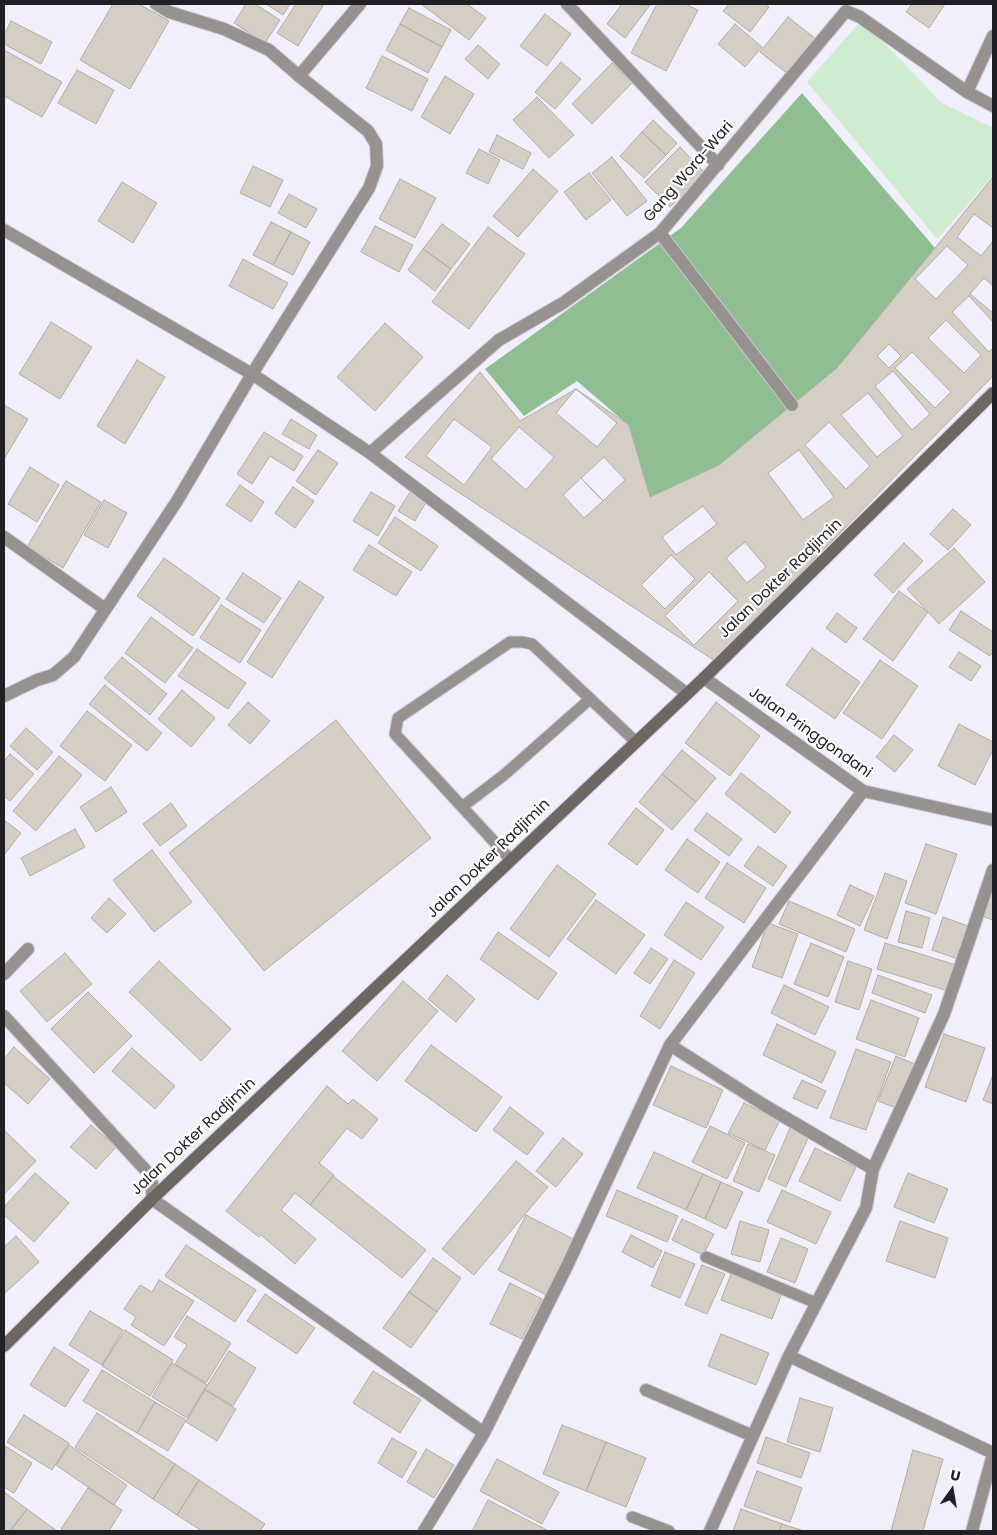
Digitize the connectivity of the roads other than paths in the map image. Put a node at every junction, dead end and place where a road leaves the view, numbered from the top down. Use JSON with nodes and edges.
{"nodes":[{"id":1,"x":156,"y":4,"type":"edge"},
{"id":2,"x":360,"y":4,"type":"edge"},
{"id":3,"x":567,"y":4,"type":"edge"},
{"id":4,"x":844,"y":8,"type":"edge"},
{"id":5,"x":993,"y":36,"type":"edge"},
{"id":6,"x":299,"y":76,"type":"junction"},
{"id":7,"x":967,"y":92,"type":"junction"},
{"id":8,"x":993,"y":106,"type":"edge"},
{"id":9,"x":718,"y":165,"type":"junction"},
{"id":10,"x":4,"y":230,"type":"edge"},
{"id":11,"x":660,"y":233,"type":"junction"},
{"id":12,"x":252,"y":374,"type":"junction"},
{"id":13,"x":993,"y":393,"type":"edge"},
{"id":14,"x":792,"y":405,"type":"dead end"},
{"id":15,"x":370,"y":453,"type":"junction"},
{"id":16,"x":4,"y":537,"type":"edge"},
{"id":17,"x":105,"y":609,"type":"junction"},
{"id":18,"x":704,"y":678,"type":"junction"},
{"id":19,"x":686,"y":692,"type":"junction"},
{"id":20,"x":4,"y":696,"type":"edge"},
{"id":21,"x":590,"y":699,"type":"junction"},
{"id":22,"x":635,"y":741,"type":"junction"},
{"id":23,"x":863,"y":791,"type":"junction"},
{"id":24,"x":462,"y":807,"type":"junction"},
{"id":25,"x":993,"y":820,"type":"edge"},
{"id":26,"x":511,"y":860,"type":"junction"},
{"id":27,"x":993,"y":870,"type":"edge"},
{"id":28,"x":28,"y":949,"type":"dead end"},
{"id":29,"x":4,"y":974,"type":"edge"},
{"id":30,"x":4,"y":1016,"type":"edge"},
{"id":31,"x":670,"y":1045,"type":"junction"},
{"id":32,"x":873,"y":1169,"type":"junction"},
{"id":33,"x":152,"y":1199,"type":"junction"},
{"id":34,"x":706,"y":1257,"type":"dead end"},
{"id":35,"x":816,"y":1303,"type":"junction"},
{"id":36,"x":4,"y":1346,"type":"edge"},
{"id":37,"x":789,"y":1356,"type":"junction"},
{"id":38,"x":646,"y":1390,"type":"dead end"},
{"id":39,"x":484,"y":1433,"type":"junction"},
{"id":40,"x":753,"y":1436,"type":"junction"},
{"id":41,"x":993,"y":1453,"type":"edge"},
{"id":42,"x":632,"y":1517,"type":"dead end"},
{"id":43,"x":424,"y":1531,"type":"edge"},
{"id":44,"x":669,"y":1531,"type":"edge"},
{"id":45,"x":710,"y":1531,"type":"edge"},
{"id":46,"x":972,"y":1531,"type":"edge"}],
"edges":[{"from":1,"to":6,"type":"street"},
{"from":2,"to":6,"type":"street"},
{"from":3,"to":9,"type":"street"},
{"from":4,"to":7,"type":"street","name":"Gang Wora-Wari"},
{"from":4,"to":9,"type":"street","name":"Gang Wora-Wari"},
{"from":5,"to":7,"type":"street"},
{"from":6,"to":12,"type":"street"},
{"from":7,"to":8,"type":"street","name":"Gang Wora-Wari"},
{"from":9,"to":11,"type":"street","name":"Gang Wora-Wari"},
{"from":10,"to":12,"type":"street"},
{"from":11,"to":14,"type":"street"},
{"from":11,"to":15,"type":"street","name":"Gang Wora-Wari"},
{"from":12,"to":15,"type":"street"},
{"from":12,"to":17,"type":"street"},
{"from":13,"to":18,"type":"main road","name":"Jalan Dokter Radjimin"},
{"from":15,"to":19,"type":"street"},
{"from":16,"to":17,"type":"street"},
{"from":17,"to":20,"type":"street"},
{"from":18,"to":19,"type":"main road","name":"Jalan Dokter Radjimin"},
{"from":18,"to":23,"type":"street","name":"Jalan Pringgondani"},
{"from":19,"to":22,"type":"main road","name":"Jalan Dokter Radjimin"},
{"from":21,"to":22,"type":"lane"},
{"from":21,"to":24,"type":"lane"},
{"from":21,"to":24,"type":"lane"},
{"from":22,"to":26,"type":"main road","name":"Jalan Dokter Radjimin"},
{"from":23,"to":25,"type":"street","name":"Jalan Pringgondani"},
{"from":23,"to":31,"type":"street"},
{"from":24,"to":26,"type":"lane"},
{"from":26,"to":33,"type":"main road","name":"Jalan Dokter Radjimin"},
{"from":27,"to":32,"type":"street"},
{"from":28,"to":29,"type":"street"},
{"from":30,"to":33,"type":"street"},
{"from":31,"to":32,"type":"street"},
{"from":31,"to":39,"type":"street"},
{"from":32,"to":35,"type":"street"},
{"from":33,"to":36,"type":"main road","name":"Jalan Dokter Radjimin"},
{"from":33,"to":39,"type":"street"},
{"from":34,"to":35,"type":"lane"},
{"from":35,"to":37,"type":"street"},
{"from":37,"to":40,"type":"street"},
{"from":37,"to":41,"type":"street"},
{"from":38,"to":40,"type":"street"},
{"from":39,"to":43,"type":"street"},
{"from":40,"to":45,"type":"street"},
{"from":41,"to":46,"type":"street"},
{"from":42,"to":44,"type":"lane"}]}
